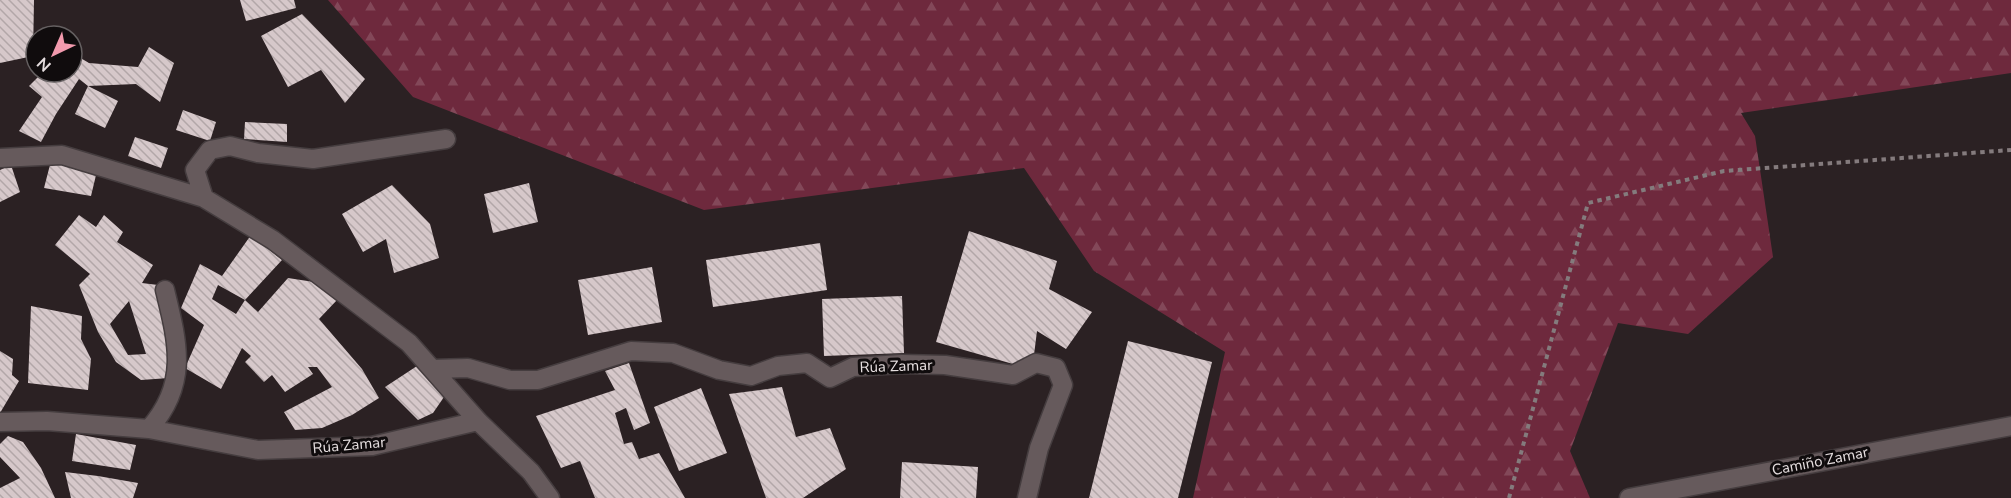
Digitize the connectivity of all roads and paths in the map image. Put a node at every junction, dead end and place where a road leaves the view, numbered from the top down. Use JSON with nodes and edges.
{"nodes":[{"id":1,"x":446,"y":139,"type":"dead end"},
{"id":2,"x":2011,"y":150,"type":"edge"},
{"id":3,"x":0,"y":158,"type":"edge"},
{"id":4,"x":204,"y":198,"type":"junction"},
{"id":5,"x":165,"y":290,"type":"dead end"},
{"id":6,"x":432,"y":369,"type":"junction"},
{"id":7,"x":478,"y":421,"type":"junction"},
{"id":8,"x":0,"y":422,"type":"edge"},
{"id":9,"x":2011,"y":426,"type":"edge"},
{"id":10,"x":149,"y":429,"type":"junction"},
{"id":11,"x":550,"y":498,"type":"edge"},
{"id":12,"x":1027,"y":498,"type":"edge"},
{"id":13,"x":1509,"y":498,"type":"edge"},
{"id":14,"x":1629,"y":498,"type":"edge"}],
"edges":[{"from":1,"to":4,"type":"street"},
{"from":2,"to":13,"type":"path"},
{"from":3,"to":4,"type":"street"},
{"from":4,"to":6,"type":"street"},
{"from":5,"to":10,"type":"street"},
{"from":6,"to":7,"type":"street"},
{"from":6,"to":12,"type":"street","name":"Rúa Zamar"},
{"from":7,"to":10,"type":"street","name":"Rúa Zamar"},
{"from":7,"to":11,"type":"street"},
{"from":8,"to":10,"type":"street","name":"Rúa Zamar"},
{"from":9,"to":14,"type":"street","name":"Camiño Zamar"}]}
